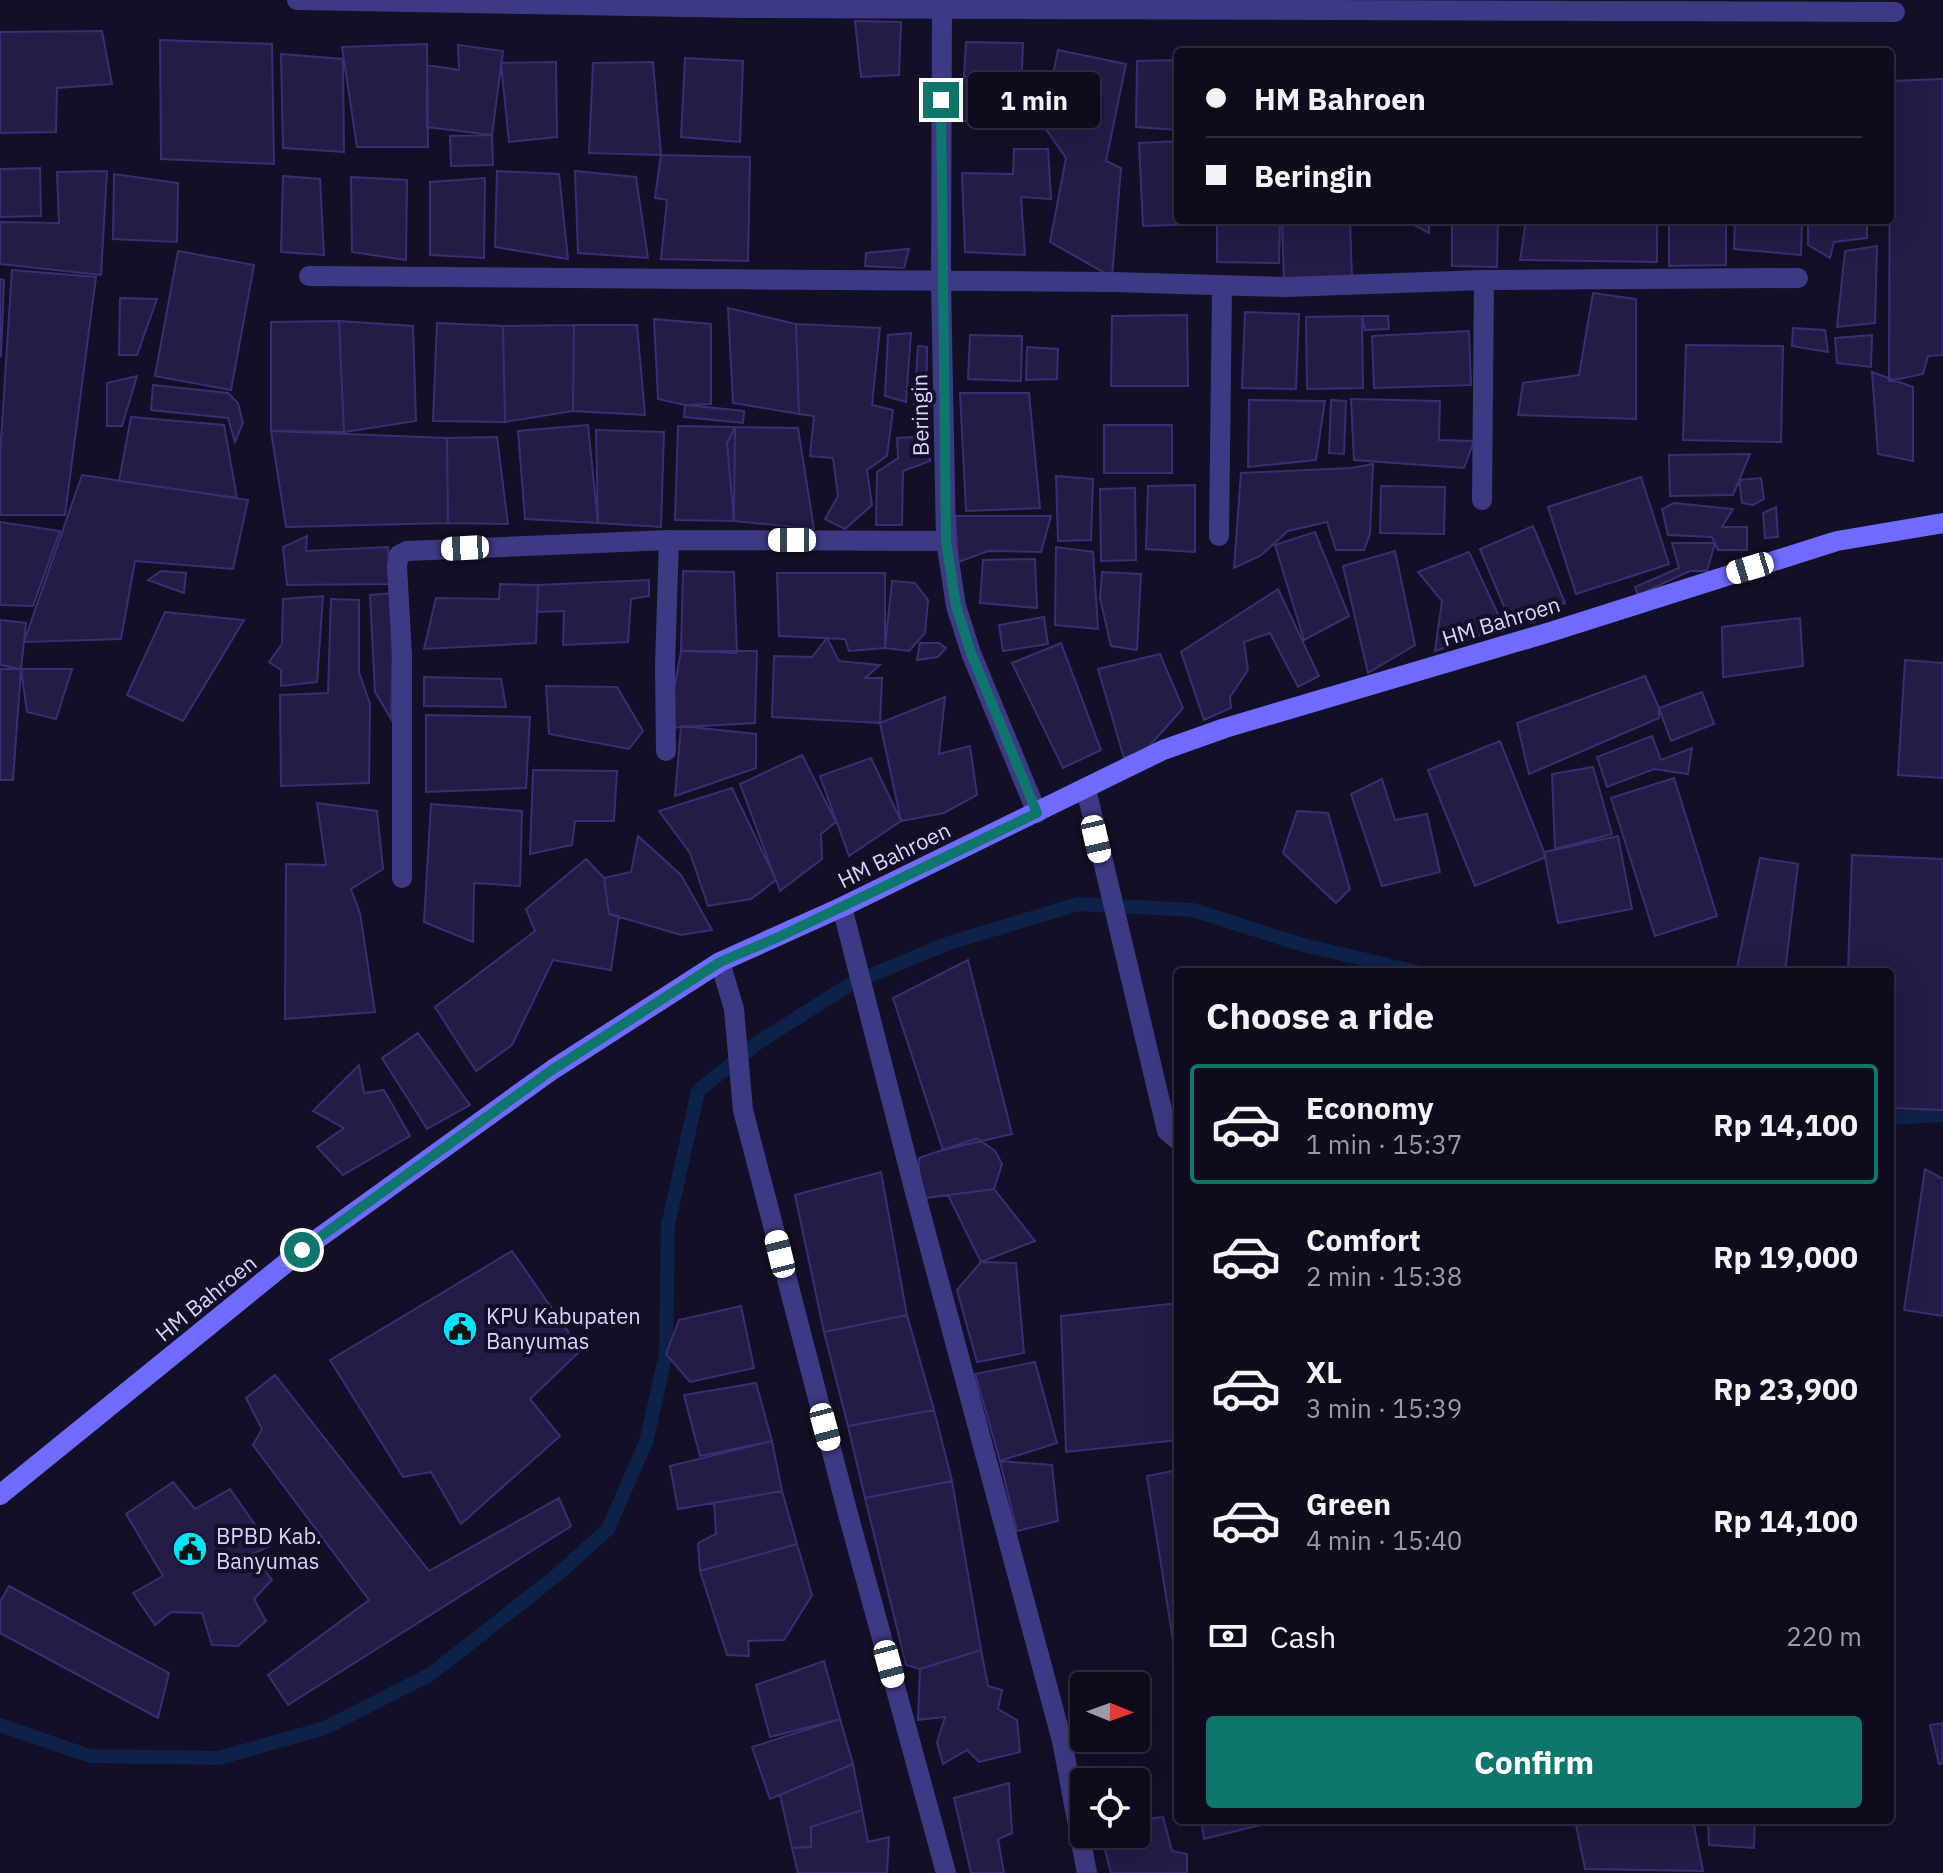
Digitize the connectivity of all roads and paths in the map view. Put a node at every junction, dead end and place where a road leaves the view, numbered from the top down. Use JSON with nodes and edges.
{"nodes":[{"id":1,"x":297,"y":0,"type":"edge"},
{"id":2,"x":942,"y":4,"type":"edge"},
{"id":3,"x":1895,"y":12,"type":"dead end"},
{"id":4,"x":309,"y":276,"type":"dead end"},
{"id":5,"x":1798,"y":278,"type":"dead end"},
{"id":6,"x":1484,"y":280,"type":"junction"},
{"id":7,"x":941,"y":282,"type":"junction"},
{"id":8,"x":1222,"y":287,"type":"junction"},
{"id":9,"x":1482,"y":500,"type":"dead end"},
{"id":10,"x":1943,"y":523,"type":"edge"},
{"id":11,"x":1219,"y":536,"type":"dead end"},
{"id":12,"x":669,"y":540,"type":"junction"},
{"id":13,"x":946,"y":541,"type":"junction"},
{"id":14,"x":666,"y":751,"type":"dead end"},
{"id":15,"x":1086,"y":789,"type":"junction"},
{"id":16,"x":1037,"y":813,"type":"junction"},
{"id":17,"x":402,"y":878,"type":"dead end"},
{"id":18,"x":842,"y":907,"type":"junction"},
{"id":19,"x":720,"y":962,"type":"junction"},
{"id":20,"x":1174,"y":1137,"type":"edge"},
{"id":21,"x":5,"y":1485,"type":"edge"},
{"id":22,"x":946,"y":1873,"type":"edge"},
{"id":23,"x":1087,"y":1873,"type":"edge"}],
"edges":[{"from":1,"to":2,"type":"street"},
{"from":2,"to":3,"type":"street"},
{"from":2,"to":7,"type":"street","name":"Beringin"},
{"from":4,"to":7,"type":"street"},
{"from":5,"to":6,"type":"street"},
{"from":6,"to":8,"type":"street"},
{"from":6,"to":9,"type":"street"},
{"from":7,"to":8,"type":"street"},
{"from":7,"to":13,"type":"street","name":"Beringin"},
{"from":8,"to":11,"type":"street"},
{"from":10,"to":15,"type":"street","name":"HM Bahroen"},
{"from":12,"to":13,"type":"street"},
{"from":12,"to":14,"type":"street"},
{"from":12,"to":17,"type":"street"},
{"from":13,"to":16,"type":"street","name":"Beringin"},
{"from":15,"to":16,"type":"street","name":"HM Bahroen"},
{"from":15,"to":20,"type":"street"},
{"from":16,"to":18,"type":"street","name":"HM Bahroen"},
{"from":18,"to":19,"type":"street","name":"HM Bahroen"},
{"from":18,"to":23,"type":"street"},
{"from":19,"to":21,"type":"street","name":"HM Bahroen"},
{"from":19,"to":22,"type":"street"}]}
